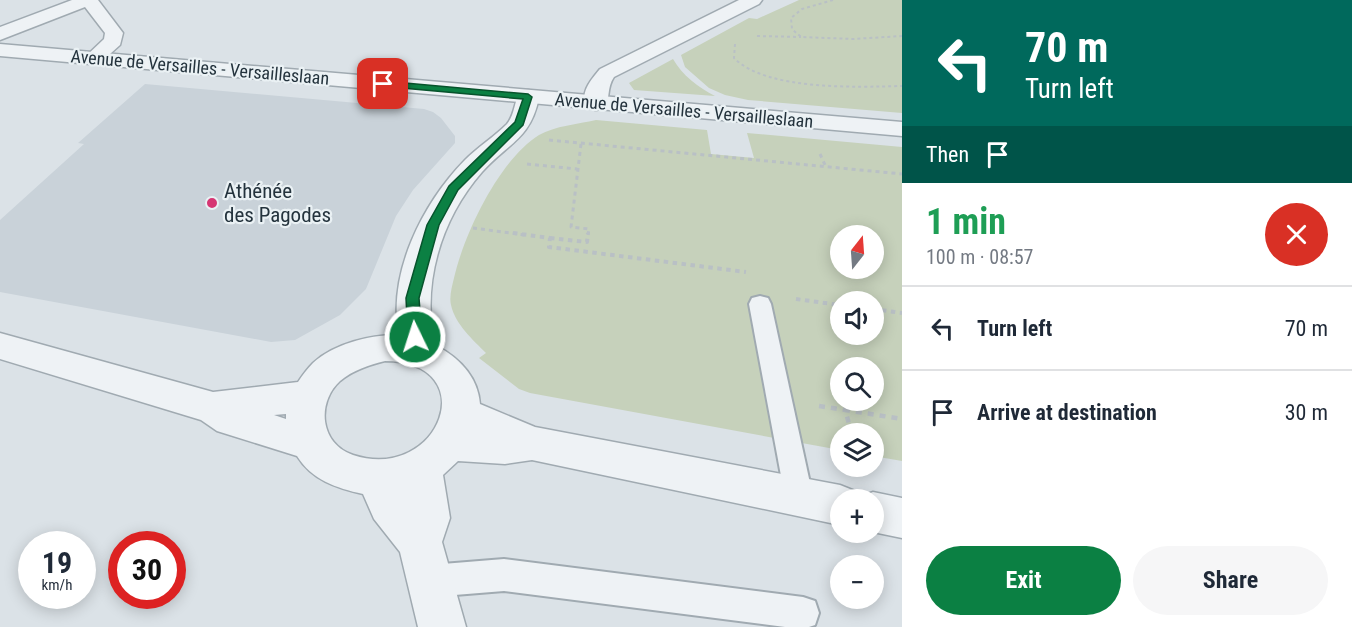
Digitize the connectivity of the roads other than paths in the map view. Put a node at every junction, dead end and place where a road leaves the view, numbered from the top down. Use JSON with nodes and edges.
{"nodes":[{"id":1,"x":89,"y":0,"type":"edge"},
{"id":2,"x":753,"y":0,"type":"edge"},
{"id":3,"x":0,"y":34,"type":"edge"},
{"id":4,"x":0,"y":50,"type":"edge"},
{"id":5,"x":94,"y":58,"type":"junction"},
{"id":6,"x":528,"y":97,"type":"junction"},
{"id":7,"x":596,"y":103,"type":"junction"},
{"id":8,"x":902,"y":129,"type":"edge"},
{"id":9,"x":413,"y":298,"type":"junction"},
{"id":10,"x":760,"y":304,"type":"dead end"},
{"id":11,"x":0,"y":346,"type":"edge"},
{"id":12,"x":367,"y":350,"type":"junction"},
{"id":13,"x":420,"y":353,"type":"junction"},
{"id":14,"x":307,"y":396,"type":"junction"},
{"id":15,"x":213,"y":408,"type":"junction"},
{"id":16,"x":444,"y":441,"type":"junction"},
{"id":17,"x":309,"y":442,"type":"junction"},
{"id":18,"x":377,"y":478,"type":"junction"},
{"id":19,"x":798,"y":497,"type":"junction"},
{"id":20,"x":830,"y":503,"type":"edge"},
{"id":21,"x":884,"y":514,"type":"edge"},
{"id":22,"x":902,"y":518,"type":"edge"},
{"id":23,"x":425,"y":562,"type":"junction"},
{"id":24,"x":803,"y":613,"type":"dead end"},
{"id":25,"x":442,"y":627,"type":"edge"}],
"edges":[{"from":1,"to":3,"type":"street"},
{"from":1,"to":5,"type":"street"},
{"from":2,"to":7,"type":"street"},
{"from":4,"to":5,"type":"street","name":"Avenue de Versailles - Versailleslaan"},
{"from":5,"to":6,"type":"street","name":"Avenue de Versailles - Versailleslaan"},
{"from":6,"to":7,"type":"street","name":"Avenue de Versailles - Versailleslaan"},
{"from":6,"to":9,"type":"street"},
{"from":7,"to":8,"type":"street","name":"Avenue de Versailles - Versailleslaan"},
{"from":9,"to":12,"type":"street"},
{"from":9,"to":13,"type":"street"},
{"from":10,"to":19,"type":"lane"},
{"from":11,"to":15,"type":"street"},
{"from":12,"to":13,"type":"street"},
{"from":12,"to":14,"type":"street"},
{"from":13,"to":16,"type":"street"},
{"from":14,"to":15,"type":"street"},
{"from":14,"to":17,"type":"street"},
{"from":15,"to":17,"type":"street"},
{"from":16,"to":18,"type":"street"},
{"from":16,"to":19,"type":"street"},
{"from":16,"to":23,"type":"street"},
{"from":17,"to":18,"type":"street"},
{"from":18,"to":23,"type":"street"},
{"from":19,"to":20,"type":"street"},
{"from":21,"to":22,"type":"street"},
{"from":23,"to":24,"type":"lane"},
{"from":23,"to":25,"type":"street"}]}
